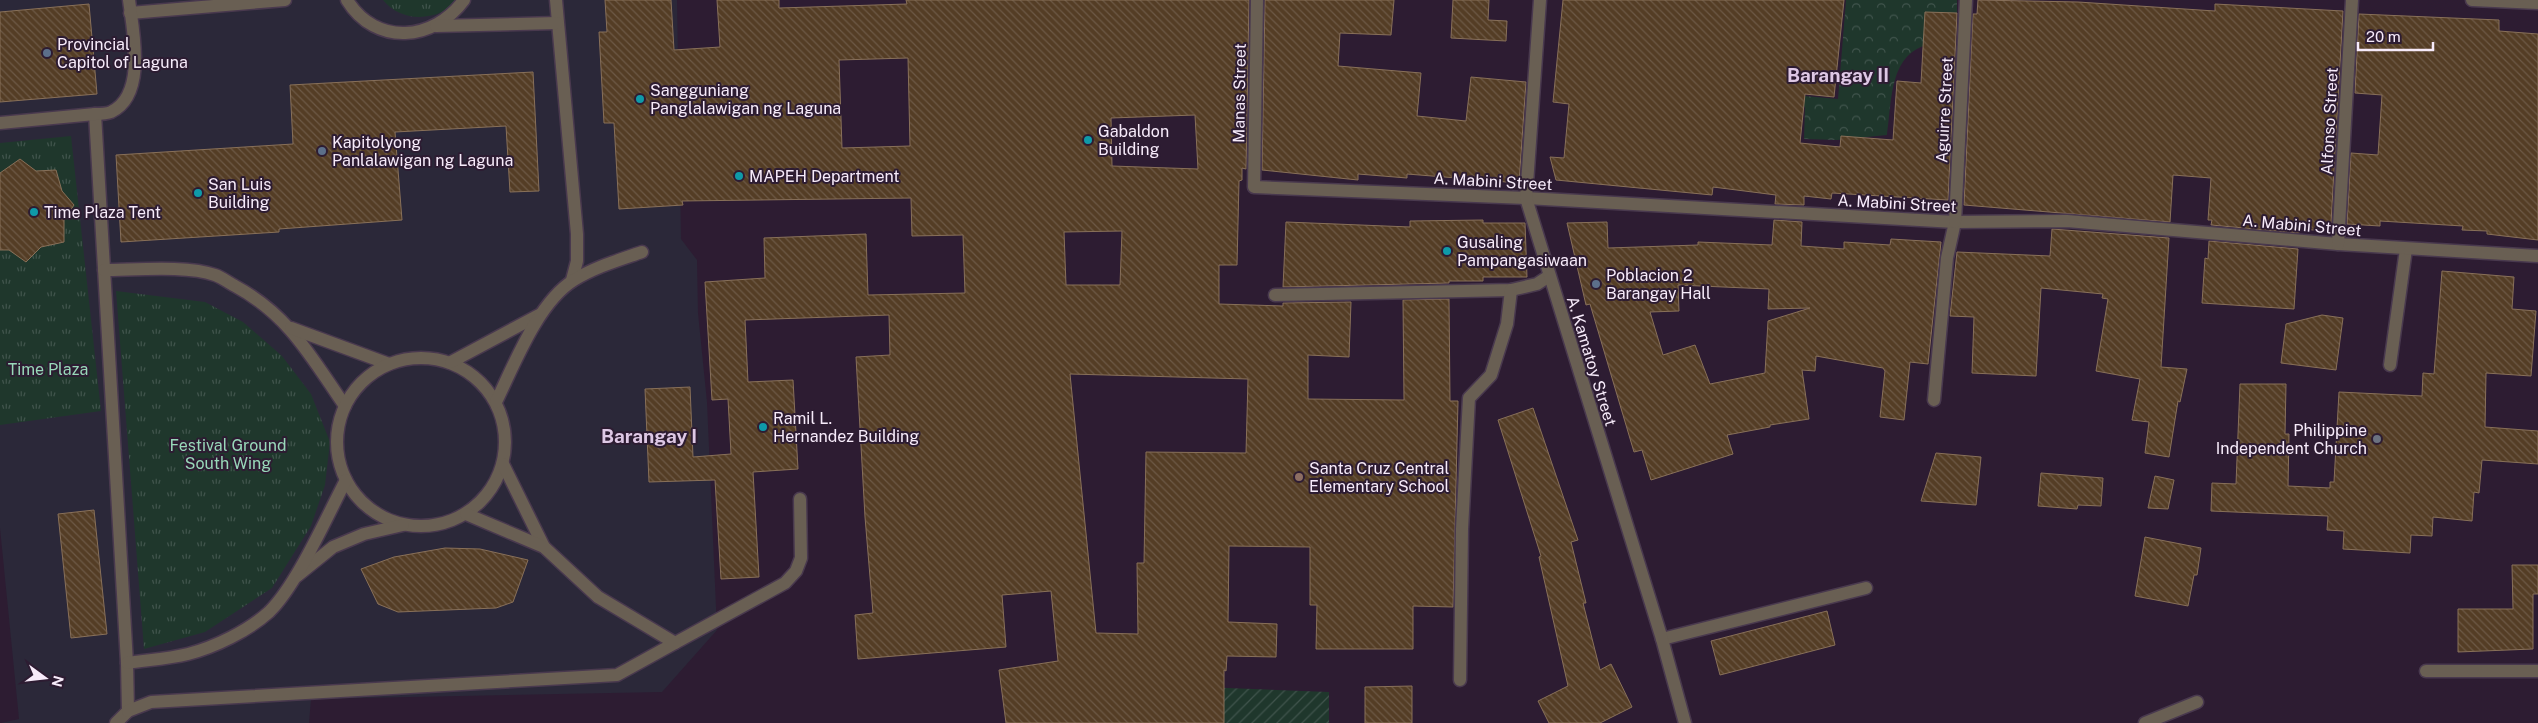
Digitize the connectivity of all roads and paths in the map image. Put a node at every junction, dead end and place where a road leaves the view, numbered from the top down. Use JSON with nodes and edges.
{"nodes":[{"id":1,"x":285,"y":0,"type":"edge"},
{"id":2,"x":347,"y":0,"type":"edge"},
{"id":3,"x":464,"y":0,"type":"edge"},
{"id":4,"x":556,"y":0,"type":"edge"},
{"id":5,"x":1257,"y":0,"type":"edge"},
{"id":6,"x":1540,"y":0,"type":"edge"},
{"id":7,"x":1966,"y":0,"type":"edge"},
{"id":8,"x":2352,"y":0,"type":"edge"},
{"id":9,"x":2472,"y":0,"type":"edge"},
{"id":10,"x":2538,"y":4,"type":"edge"},
{"id":11,"x":129,"y":6,"type":"edge"},
{"id":12,"x":556,"y":23,"type":"junction"},
{"id":13,"x":436,"y":26,"type":"junction"},
{"id":14,"x":95,"y":114,"type":"junction"},
{"id":15,"x":0,"y":123,"type":"edge"},
{"id":16,"x":1254,"y":187,"type":"joint"},
{"id":17,"x":1526,"y":198,"type":"junction"},
{"id":18,"x":1955,"y":222,"type":"junction"},
{"id":19,"x":2338,"y":244,"type":"junction"},
{"id":20,"x":2406,"y":249,"type":"junction"},
{"id":21,"x":642,"y":252,"type":"dead end"},
{"id":22,"x":2538,"y":256,"type":"edge"},
{"id":23,"x":104,"y":270,"type":"junction"},
{"id":24,"x":1549,"y":276,"type":"junction"},
{"id":25,"x":572,"y":280,"type":"junction"},
{"id":26,"x":1511,"y":290,"type":"junction"},
{"id":27,"x":1275,"y":295,"type":"dead end"},
{"id":28,"x":539,"y":315,"type":"junction"},
{"id":29,"x":291,"y":328,"type":"junction"},
{"id":30,"x":451,"y":362,"type":"junction"},
{"id":31,"x":389,"y":364,"type":"junction"},
{"id":32,"x":2390,"y":365,"type":"dead end"},
{"id":33,"x":1934,"y":400,"type":"dead end"},
{"id":34,"x":496,"y":402,"type":"junction"},
{"id":35,"x":345,"y":406,"type":"junction"},
{"id":36,"x":503,"y":464,"type":"junction"},
{"id":37,"x":346,"y":480,"type":"junction"},
{"id":38,"x":800,"y":499,"type":"dead end"},
{"id":39,"x":466,"y":514,"type":"junction"},
{"id":40,"x":404,"y":525,"type":"junction"},
{"id":41,"x":544,"y":547,"type":"junction"},
{"id":42,"x":293,"y":579,"type":"junction"},
{"id":43,"x":1866,"y":588,"type":"dead end"},
{"id":44,"x":1662,"y":639,"type":"junction"},
{"id":45,"x":674,"y":643,"type":"junction"},
{"id":46,"x":127,"y":663,"type":"junction"},
{"id":47,"x":2426,"y":671,"type":"dead end"},
{"id":48,"x":2538,"y":671,"type":"edge"},
{"id":49,"x":1460,"y":680,"type":"dead end"},
{"id":50,"x":2197,"y":702,"type":"dead end"},
{"id":51,"x":128,"y":711,"type":"junction"},
{"id":52,"x":116,"y":723,"type":"edge"},
{"id":53,"x":1685,"y":723,"type":"edge"},
{"id":54,"x":2145,"y":723,"type":"edge"}],
"edges":[{"from":1,"to":11,"type":"street"},
{"from":2,"to":13,"type":"street"},
{"from":3,"to":13,"type":"street"},
{"from":4,"to":12,"type":"street"},
{"from":5,"to":16,"type":"street","name":"Manas Street"},
{"from":6,"to":17,"type":"street","name":"A. Kamatoy Street"},
{"from":7,"to":18,"type":"street","name":"Aguirre Street"},
{"from":8,"to":19,"type":"street","name":"Alfonso Street"},
{"from":9,"to":10,"type":"street"},
{"from":11,"to":14,"type":"street"},
{"from":12,"to":13,"type":"street"},
{"from":12,"to":25,"type":"street"},
{"from":14,"to":15,"type":"street"},
{"from":14,"to":23,"type":"street"},
{"from":16,"to":17,"type":"street","name":"A. Mabini Street"},
{"from":17,"to":18,"type":"street","name":"A. Mabini Street"},
{"from":17,"to":24,"type":"street","name":"A. Kamatoy Street"},
{"from":18,"to":19,"type":"street","name":"A. Mabini Street"},
{"from":18,"to":33,"type":"street","name":"Aguirre Street"},
{"from":19,"to":20,"type":"street","name":"A. Mabini Street"},
{"from":20,"to":22,"type":"street","name":"A. Mabini Street"},
{"from":20,"to":32,"type":"street"},
{"from":21,"to":25,"type":"street"},
{"from":23,"to":29,"type":"street"},
{"from":23,"to":46,"type":"street"},
{"from":24,"to":26,"type":"street"},
{"from":24,"to":44,"type":"street","name":"A. Kamatoy Street"},
{"from":25,"to":28,"type":"street"},
{"from":26,"to":27,"type":"street"},
{"from":26,"to":49,"type":"street"},
{"from":28,"to":30,"type":"street"},
{"from":28,"to":34,"type":"street"},
{"from":29,"to":31,"type":"street"},
{"from":29,"to":35,"type":"street"},
{"from":30,"to":31,"type":"street"},
{"from":30,"to":34,"type":"street"},
{"from":31,"to":35,"type":"street"},
{"from":34,"to":36,"type":"street"},
{"from":35,"to":37,"type":"street"},
{"from":36,"to":39,"type":"street"},
{"from":36,"to":41,"type":"street"},
{"from":37,"to":40,"type":"street"},
{"from":37,"to":42,"type":"street"},
{"from":38,"to":45,"type":"street"},
{"from":39,"to":40,"type":"street"},
{"from":39,"to":41,"type":"street"},
{"from":40,"to":42,"type":"street"},
{"from":41,"to":45,"type":"street"},
{"from":42,"to":46,"type":"street"},
{"from":43,"to":44,"type":"street"},
{"from":44,"to":53,"type":"street","name":"A. Kamatoy Street"},
{"from":45,"to":51,"type":"street"},
{"from":46,"to":51,"type":"street"},
{"from":47,"to":48,"type":"street"},
{"from":50,"to":54,"type":"street"},
{"from":51,"to":52,"type":"street"}]}
